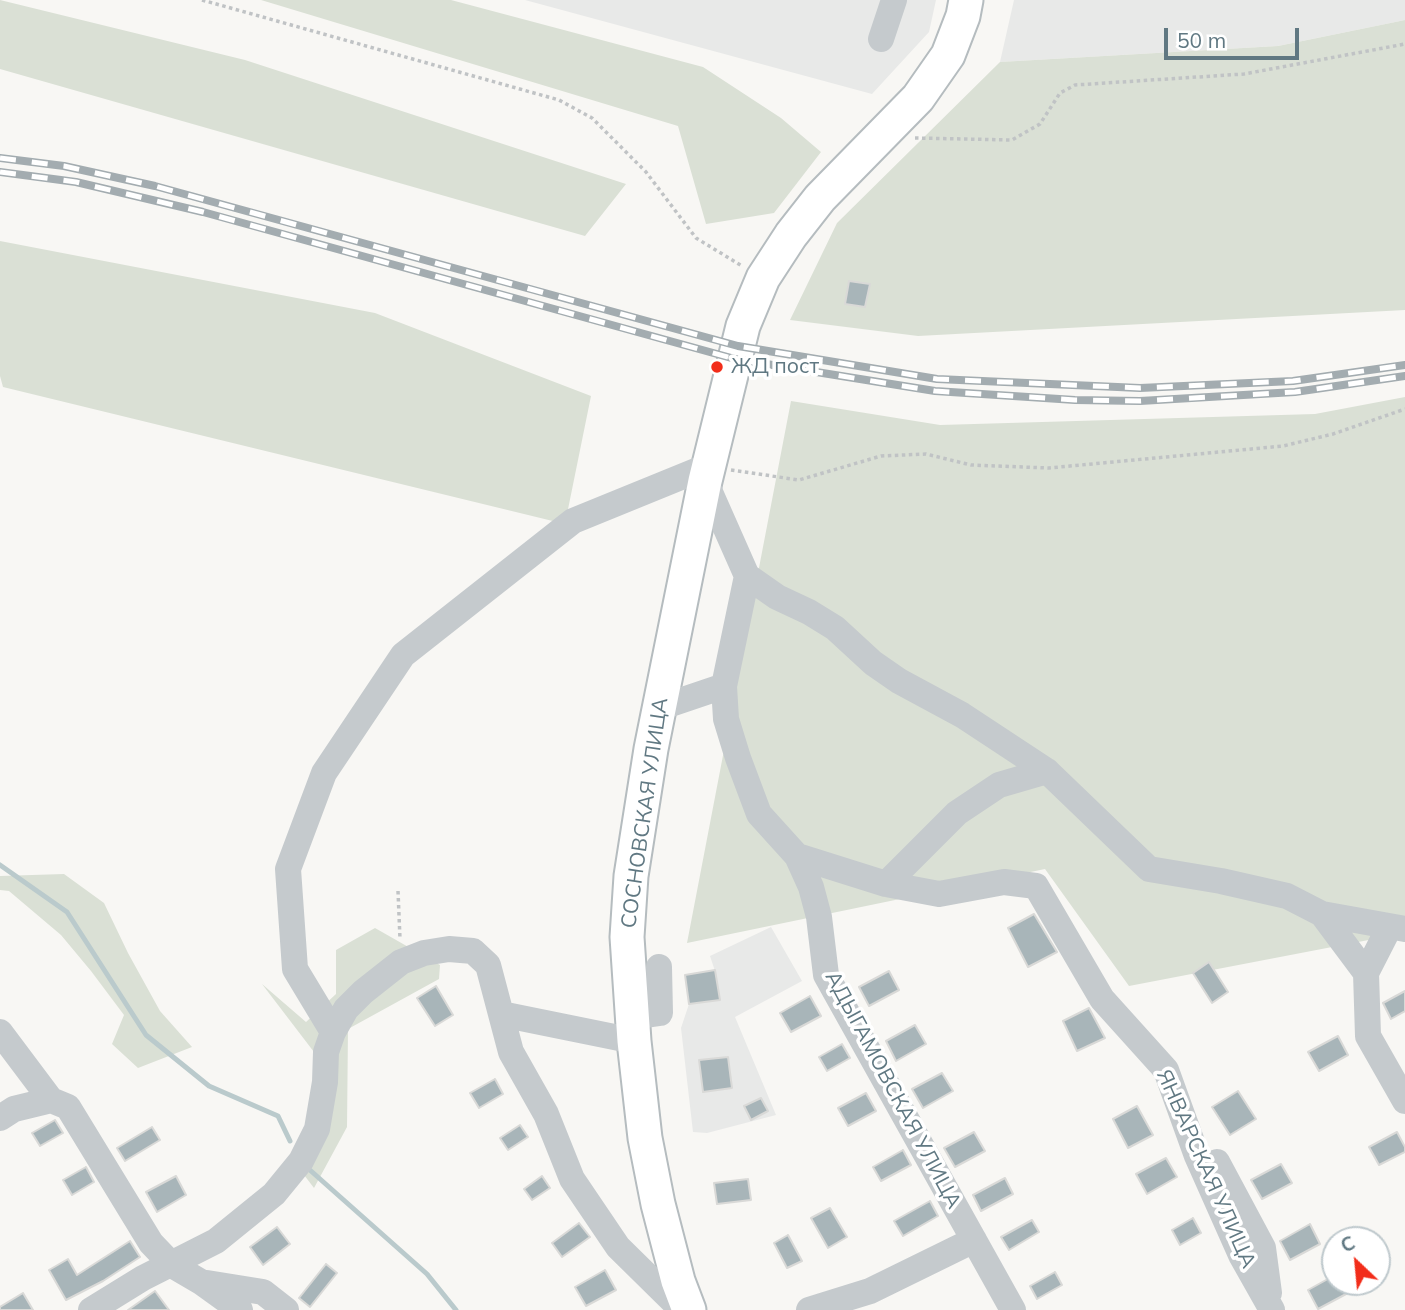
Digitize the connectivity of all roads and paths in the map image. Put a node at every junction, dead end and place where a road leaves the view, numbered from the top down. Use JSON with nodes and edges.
{"nodes":[{"id":1,"x":202,"y":0,"type":"edge"},
{"id":2,"x":894,"y":0,"type":"edge"},
{"id":3,"x":966,"y":0,"type":"edge"},
{"id":4,"x":881,"y":39,"type":"dead end"},
{"id":5,"x":1405,"y":44,"type":"edge"},
{"id":6,"x":882,"y":138,"type":"junction"},
{"id":7,"x":763,"y":278,"type":"junction"},
{"id":8,"x":1405,"y":409,"type":"edge"},
{"id":9,"x":707,"y":474,"type":"junction"},
{"id":10,"x":747,"y":576,"type":"junction"},
{"id":11,"x":724,"y":686,"type":"junction"},
{"id":12,"x":659,"y":708,"type":"junction"},
{"id":13,"x":1047,"y":771,"type":"junction"},
{"id":14,"x":797,"y":856,"type":"junction"},
{"id":15,"x":887,"y":884,"type":"junction"},
{"id":16,"x":398,"y":891,"type":"dead end"},
{"id":17,"x":1322,"y":915,"type":"junction"},
{"id":18,"x":1397,"y":928,"type":"edge"},
{"id":19,"x":401,"y":962,"type":"junction"},
{"id":20,"x":659,"y":967,"type":"dead end"},
{"id":21,"x":1366,"y":973,"type":"junction"},
{"id":22,"x":501,"y":1014,"type":"junction"},
{"id":23,"x":633,"y":1029,"type":"junction"},
{"id":24,"x":333,"y":1031,"type":"junction"},
{"id":25,"x":0,"y":1032,"type":"edge"},
{"id":26,"x":26,"y":1066,"type":"junction"},
{"id":27,"x":51,"y":1100,"type":"junction"},
{"id":28,"x":1405,"y":1101,"type":"edge"},
{"id":29,"x":7,"y":1114,"type":"edge"},
{"id":30,"x":974,"y":1240,"type":"junction"},
{"id":31,"x":172,"y":1265,"type":"junction"},
{"id":32,"x":201,"y":1282,"type":"junction"},
{"id":33,"x":1272,"y":1309,"type":"edge"},
{"id":34,"x":91,"y":1310,"type":"edge"},
{"id":35,"x":240,"y":1310,"type":"edge"},
{"id":36,"x":286,"y":1310,"type":"edge"},
{"id":37,"x":682,"y":1310,"type":"edge"},
{"id":38,"x":689,"y":1310,"type":"edge"},
{"id":39,"x":809,"y":1310,"type":"edge"},
{"id":40,"x":1013,"y":1310,"type":"edge"}],
"edges":[{"from":1,"to":7,"type":"path"},
{"from":2,"to":4,"type":"street"},
{"from":3,"to":6,"type":"main road","name":"СОСНОВСКАЯ УЛИЦА"},
{"from":5,"to":6,"type":"path"},
{"from":6,"to":7,"type":"main road","name":"СОСНОВСКАЯ УЛИЦА"},
{"from":7,"to":9,"type":"main road","name":"СОСНОВСКАЯ УЛИЦА"},
{"from":8,"to":9,"type":"path"},
{"from":9,"to":10,"type":"street"},
{"from":9,"to":12,"type":"main road","name":"СОСНОВСКАЯ УЛИЦА"},
{"from":9,"to":24,"type":"street"},
{"from":10,"to":11,"type":"street"},
{"from":10,"to":13,"type":"street"},
{"from":11,"to":12,"type":"street"},
{"from":11,"to":14,"type":"street"},
{"from":12,"to":23,"type":"main road","name":"СОСНОВСКАЯ УЛИЦА"},
{"from":13,"to":15,"type":"street"},
{"from":13,"to":17,"type":"street"},
{"from":14,"to":15,"type":"street"},
{"from":14,"to":30,"type":"street","name":"АДЫГАМОВСКАЯ УЛИЦА"},
{"from":15,"to":33,"type":"street","name":"ЯНВАРСКАЯ УЛИЦА"},
{"from":16,"to":19,"type":"path"},
{"from":17,"to":18,"type":"street"},
{"from":17,"to":21,"type":"street"},
{"from":18,"to":21,"type":"street"},
{"from":19,"to":22,"type":"street"},
{"from":19,"to":24,"type":"street"},
{"from":20,"to":23,"type":"street"},
{"from":21,"to":28,"type":"street"},
{"from":22,"to":23,"type":"street"},
{"from":22,"to":37,"type":"street"},
{"from":23,"to":38,"type":"main road","name":"СОСНОВСКАЯ УЛИЦА"},
{"from":24,"to":31,"type":"street"},
{"from":25,"to":26,"type":"street"},
{"from":26,"to":27,"type":"street"},
{"from":26,"to":29,"type":"street"},
{"from":27,"to":29,"type":"street"},
{"from":27,"to":31,"type":"street"},
{"from":30,"to":39,"type":"street"},
{"from":30,"to":40,"type":"street","name":"АДЫГАМОВСКАЯ УЛИЦА"},
{"from":31,"to":32,"type":"street"},
{"from":31,"to":34,"type":"street"},
{"from":32,"to":35,"type":"street"},
{"from":32,"to":36,"type":"street"}]}
